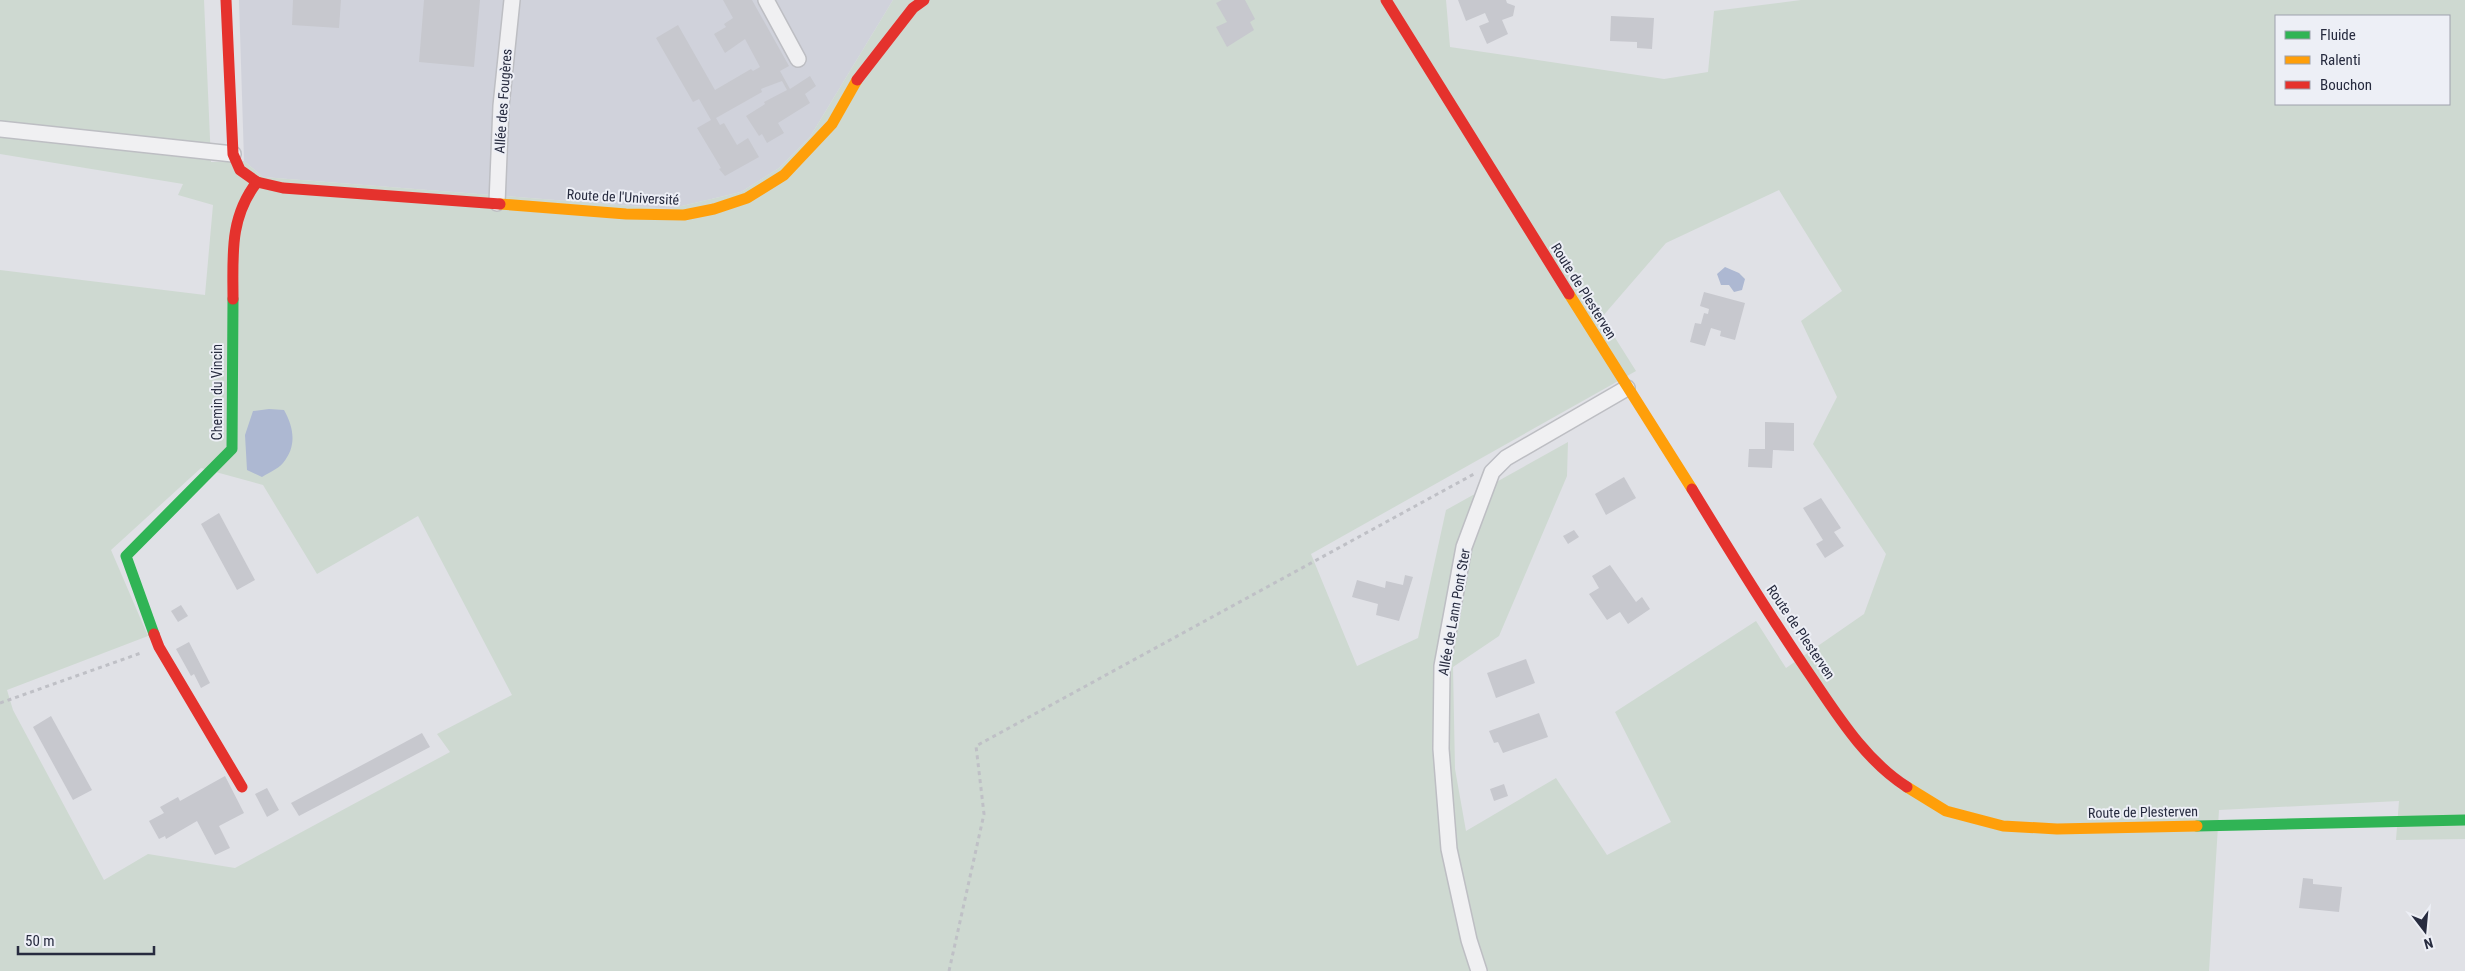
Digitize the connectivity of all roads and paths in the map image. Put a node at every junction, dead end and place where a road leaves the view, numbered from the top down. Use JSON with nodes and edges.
{"nodes":[{"id":1,"x":226,"y":0,"type":"edge"},
{"id":2,"x":512,"y":0,"type":"edge"},
{"id":3,"x":766,"y":0,"type":"edge"},
{"id":4,"x":924,"y":0,"type":"edge"},
{"id":5,"x":1386,"y":0,"type":"edge"},
{"id":6,"x":798,"y":59,"type":"dead end"},
{"id":7,"x":0,"y":129,"type":"edge"},
{"id":8,"x":232,"y":154,"type":"junction"},
{"id":9,"x":256,"y":182,"type":"junction"},
{"id":10,"x":497,"y":203,"type":"junction"},
{"id":11,"x":1627,"y":388,"type":"junction"},
{"id":12,"x":1492,"y":472,"type":"junction"},
{"id":13,"x":158,"y":647,"type":"junction"},
{"id":14,"x":0,"y":703,"type":"edge"},
{"id":15,"x":242,"y":786,"type":"dead end"},
{"id":16,"x":2465,"y":820,"type":"edge"},
{"id":17,"x":949,"y":971,"type":"edge"},
{"id":18,"x":1479,"y":971,"type":"edge"}],
"edges":[{"from":1,"to":8,"type":"street"},
{"from":2,"to":10,"type":"street","name":"Allée des Fougères"},
{"from":3,"to":6,"type":"street"},
{"from":4,"to":10,"type":"street","name":"Route de l'Université"},
{"from":5,"to":11,"type":"street","name":"Route de Plesterven"},
{"from":7,"to":8,"type":"street"},
{"from":8,"to":9,"type":"street"},
{"from":9,"to":10,"type":"street","name":"Route de l'Université"},
{"from":9,"to":13,"type":"street","name":"Chemin du Vincin"},
{"from":11,"to":12,"type":"street","name":"Allée de Lann Pont Ster"},
{"from":11,"to":16,"type":"street","name":"Route de Plesterven"},
{"from":12,"to":17,"type":"path"},
{"from":12,"to":18,"type":"street","name":"Allée de Lann Pont Ster"},
{"from":13,"to":14,"type":"path"},
{"from":13,"to":15,"type":"street","name":"Chemin du Vincin"}]}
